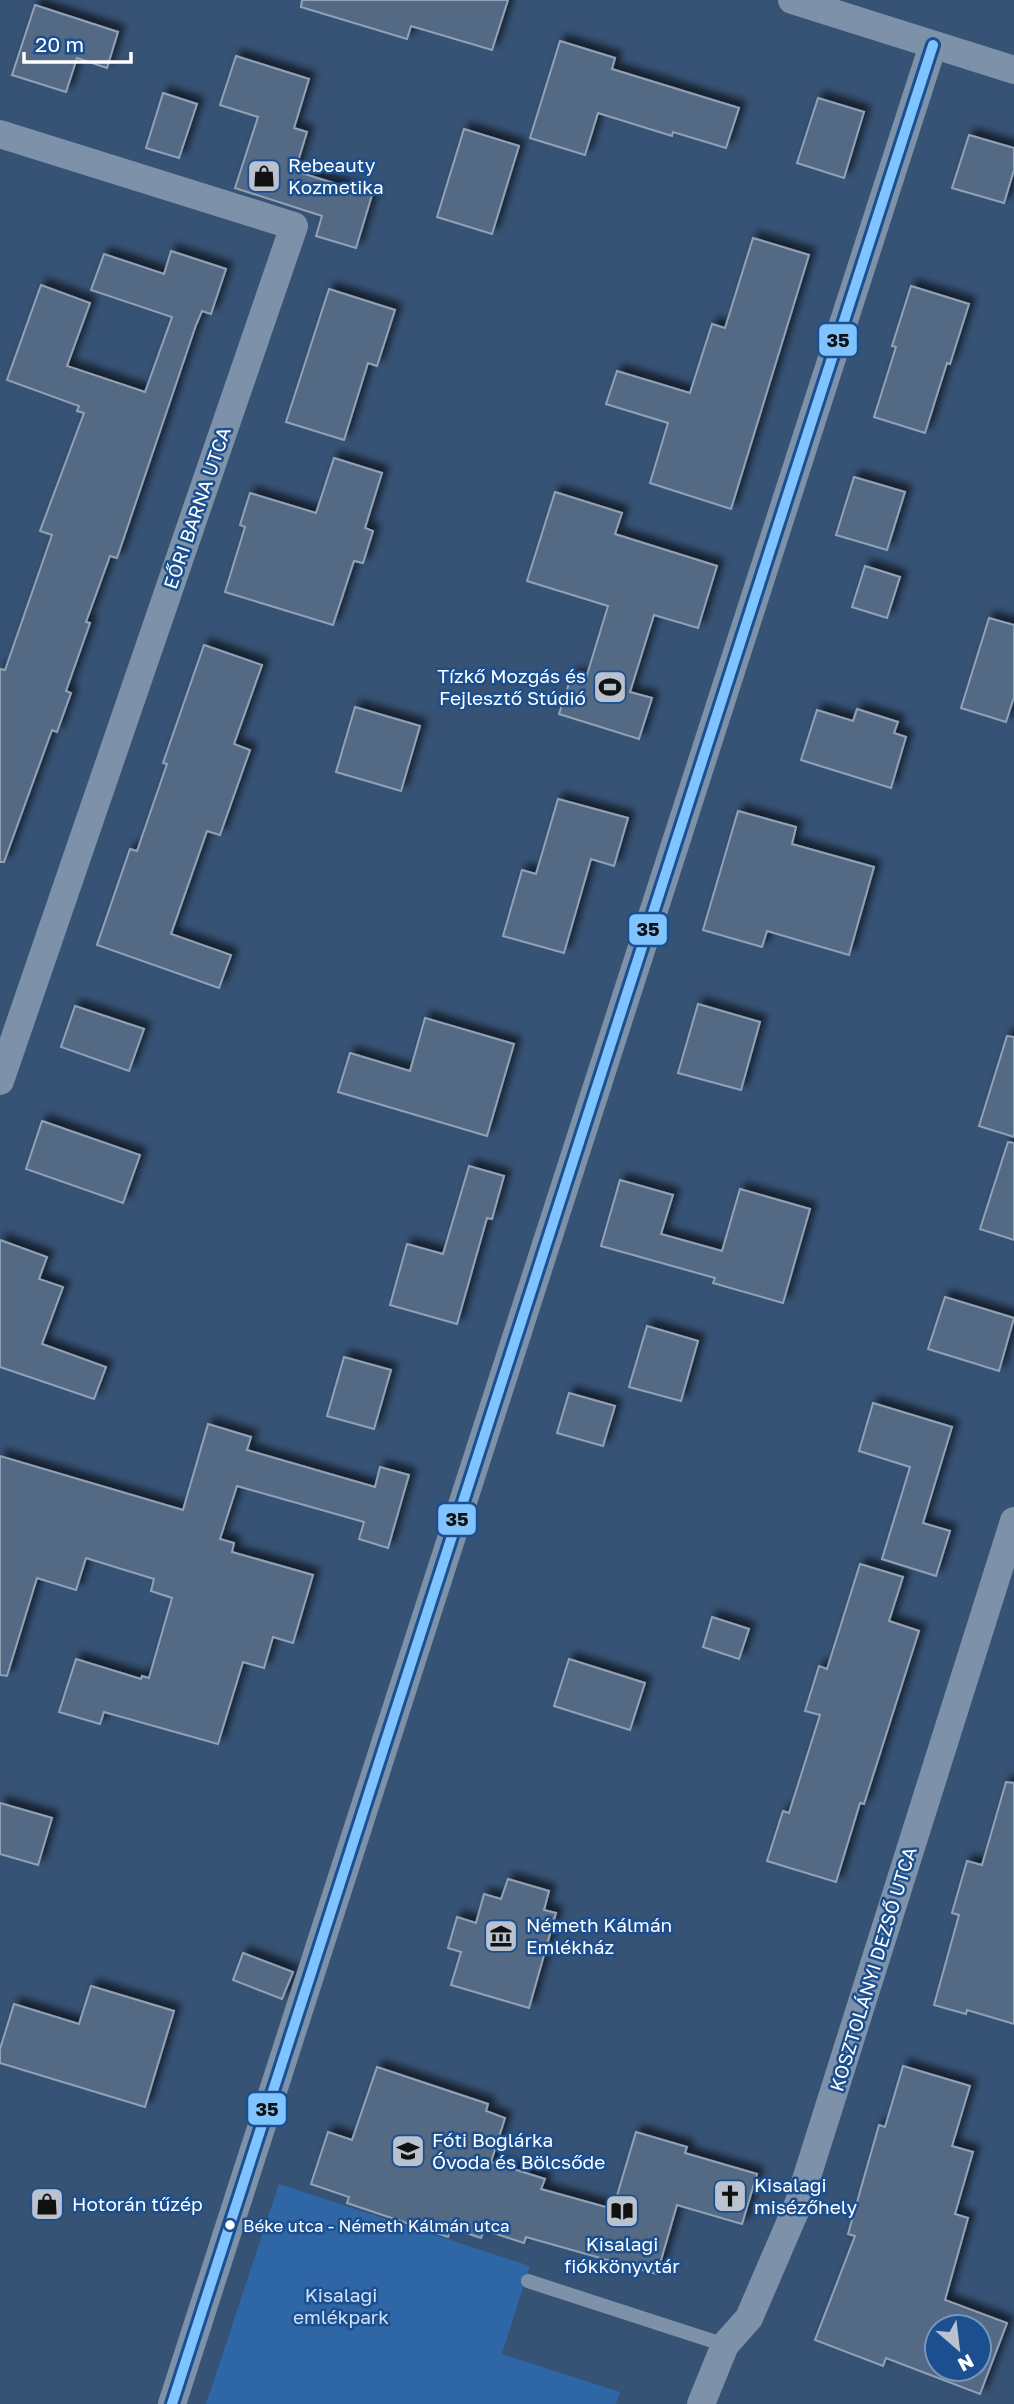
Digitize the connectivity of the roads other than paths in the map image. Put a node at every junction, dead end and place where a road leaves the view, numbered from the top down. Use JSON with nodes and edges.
{"nodes":[{"id":1,"x":792,"y":0,"type":"edge"},
{"id":2,"x":933,"y":45,"type":"junction"},
{"id":3,"x":1014,"y":71,"type":"edge"},
{"id":4,"x":0,"y":134,"type":"edge"},
{"id":5,"x":0,"y":1082,"type":"edge"},
{"id":6,"x":1014,"y":1521,"type":"edge"},
{"id":7,"x":528,"y":2281,"type":"dead end"},
{"id":8,"x":724,"y":2346,"type":"junction"},
{"id":9,"x":172,"y":2404,"type":"edge"},
{"id":10,"x":701,"y":2404,"type":"edge"}],
"edges":[{"from":1,"to":2,"type":"street"},
{"from":2,"to":3,"type":"street"},
{"from":2,"to":9,"type":"street"},
{"from":4,"to":5,"type":"street","name":"EŐRI BARNA UTCA"},
{"from":6,"to":8,"type":"street","name":"KOSZTOLÁNYI DEZSŐ UTCA"},
{"from":7,"to":8,"type":"lane"},
{"from":8,"to":10,"type":"street","name":"KOSZTOLÁNYI DEZSŐ UTCA"}]}
